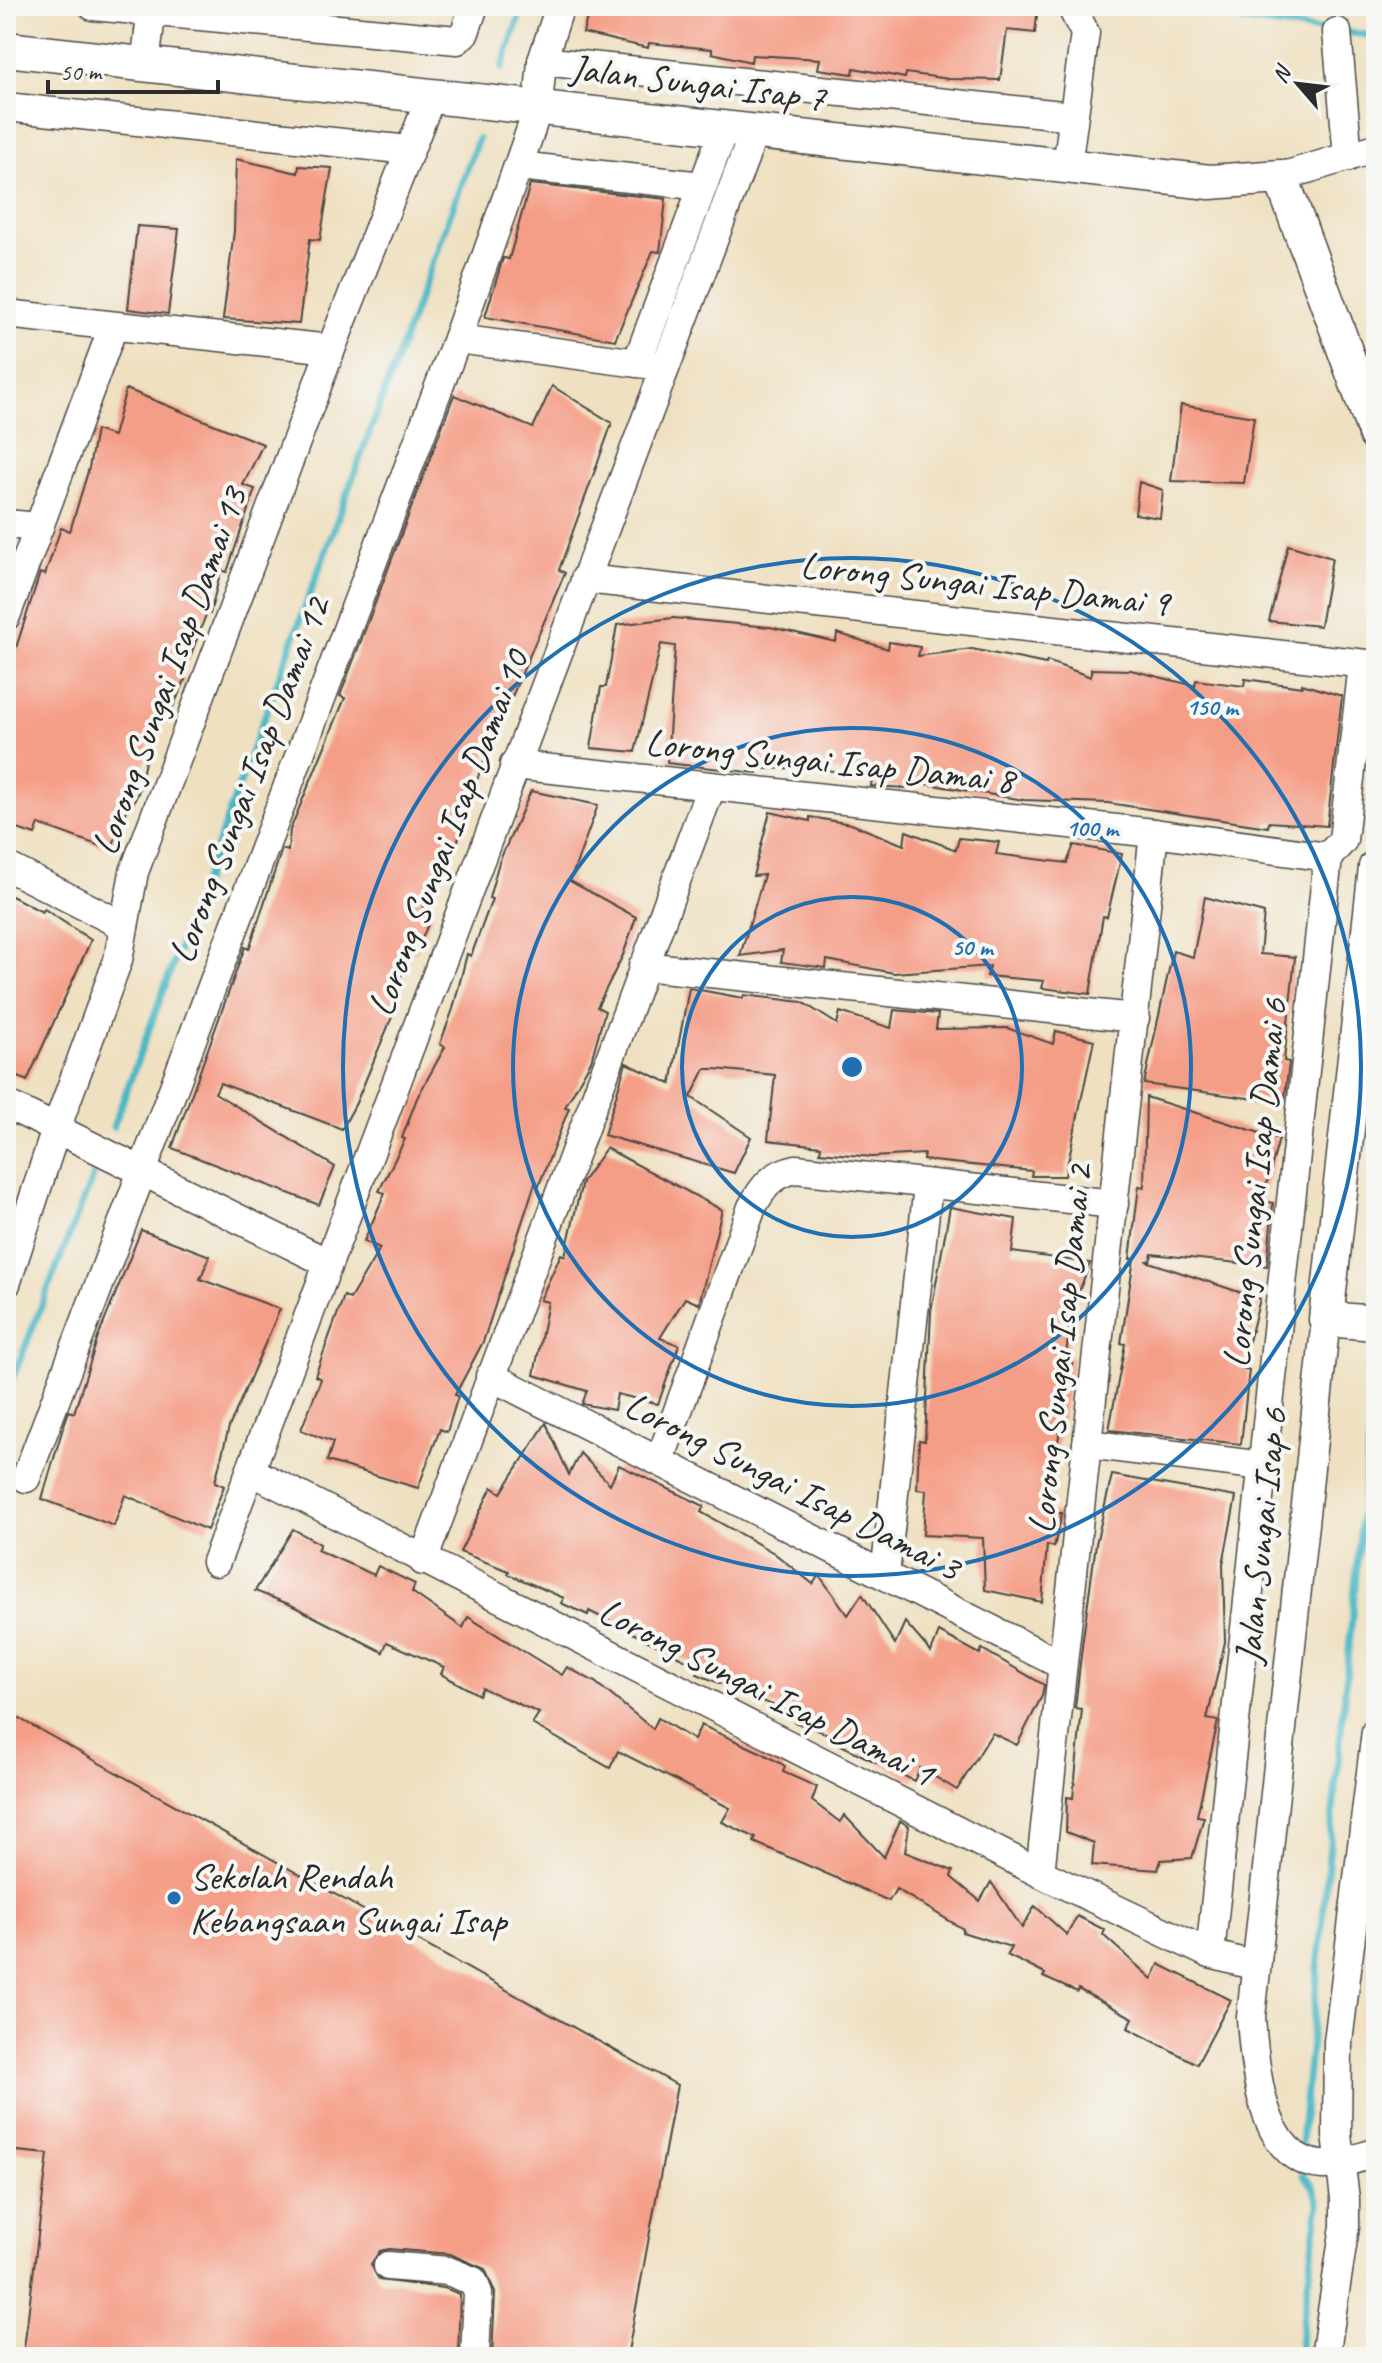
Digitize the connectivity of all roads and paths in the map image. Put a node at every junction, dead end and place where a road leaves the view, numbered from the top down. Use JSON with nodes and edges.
{"nodes":[{"id":1,"x":93,"y":6,"type":"edge"},
{"id":2,"x":474,"y":6,"type":"edge"},
{"id":3,"x":560,"y":6,"type":"edge"},
{"id":4,"x":1071,"y":6,"type":"edge"},
{"id":5,"x":152,"y":9,"type":"edge"},
{"id":6,"x":1337,"y":32,"type":"dead end"},
{"id":7,"x":6,"y":49,"type":"edge"},
{"id":8,"x":542,"y":61,"type":"junction"},
{"id":9,"x":145,"y":66,"type":"junction"},
{"id":10,"x":432,"y":94,"type":"junction"},
{"id":11,"x":538,"y":106,"type":"junction"},
{"id":12,"x":6,"y":107,"type":"edge"},
{"id":13,"x":1072,"y":116,"type":"junction"},
{"id":14,"x":739,"y":131,"type":"junction"},
{"id":15,"x":1376,"y":148,"type":"edge"},
{"id":16,"x":409,"y":150,"type":"junction"},
{"id":17,"x":1348,"y":157,"type":"junction"},
{"id":18,"x":518,"y":166,"type":"junction"},
{"id":19,"x":1067,"y":166,"type":"junction"},
{"id":20,"x":1281,"y":177,"type":"junction"},
{"id":21,"x":703,"y":186,"type":"junction"},
{"id":22,"x":6,"y":314,"type":"edge"},
{"id":23,"x":113,"y":327,"type":"junction"},
{"id":24,"x":457,"y":339,"type":"junction"},
{"id":25,"x":331,"y":349,"type":"junction"},
{"id":26,"x":637,"y":363,"type":"junction"},
{"id":27,"x":665,"y":366,"type":"junction"},
{"id":28,"x":1376,"y":435,"type":"edge"},
{"id":29,"x":6,"y":524,"type":"edge"},
{"id":30,"x":39,"y":527,"type":"junction"},
{"id":31,"x":585,"y":579,"type":"junction"},
{"id":32,"x":6,"y":616,"type":"edge"},
{"id":33,"x":1370,"y":664,"type":"edge"},
{"id":34,"x":514,"y":765,"type":"junction"},
{"id":35,"x":711,"y":787,"type":"junction"},
{"id":36,"x":1154,"y":833,"type":"junction"},
{"id":37,"x":1328,"y":857,"type":"junction"},
{"id":38,"x":6,"y":866,"type":"edge"},
{"id":39,"x":1376,"y":867,"type":"edge"},
{"id":40,"x":124,"y":926,"type":"junction"},
{"id":41,"x":643,"y":966,"type":"junction"},
{"id":42,"x":1135,"y":1018,"type":"junction"},
{"id":43,"x":6,"y":1104,"type":"edge"},
{"id":44,"x":56,"y":1129,"type":"junction"},
{"id":45,"x":142,"y":1172,"type":"junction"},
{"id":46,"x":928,"y":1185,"type":"junction"},
{"id":47,"x":1114,"y":1204,"type":"junction"},
{"id":48,"x":328,"y":1263,"type":"junction"},
{"id":49,"x":6,"y":1284,"type":"edge"},
{"id":50,"x":1326,"y":1319,"type":"junction"},
{"id":51,"x":1376,"y":1323,"type":"edge"},
{"id":52,"x":490,"y":1376,"type":"junction"},
{"id":53,"x":1087,"y":1444,"type":"junction"},
{"id":54,"x":660,"y":1460,"type":"junction"},
{"id":55,"x":1263,"y":1466,"type":"junction"},
{"id":56,"x":251,"y":1471,"type":"junction"},
{"id":57,"x":26,"y":1478,"type":"dead end"},
{"id":58,"x":423,"y":1561,"type":"junction"},
{"id":59,"x":216,"y":1562,"type":"dead end"},
{"id":60,"x":885,"y":1575,"type":"junction"},
{"id":61,"x":1062,"y":1665,"type":"junction"},
{"id":62,"x":1376,"y":1731,"type":"edge"},
{"id":63,"x":1040,"y":1873,"type":"junction"},
{"id":64,"x":1210,"y":1954,"type":"junction"},
{"id":65,"x":1256,"y":1966,"type":"junction"},
{"id":66,"x":1376,"y":2153,"type":"edge"},
{"id":67,"x":1341,"y":2165,"type":"junction"},
{"id":68,"x":388,"y":2266,"type":"dead end"},
{"id":69,"x":475,"y":2357,"type":"edge"},
{"id":70,"x":1325,"y":2357,"type":"edge"}],
"edges":[{"from":1,"to":5,"type":"street"},
{"from":2,"to":5,"type":"street"},
{"from":3,"to":8,"type":"street","name":"Lorong Sungai Isap Damai 12"},
{"from":4,"to":13,"type":"street"},
{"from":5,"to":9,"type":"street"},
{"from":6,"to":17,"type":"street"},
{"from":7,"to":9,"type":"street","name":"Jalan Sungai Isap 7"},
{"from":8,"to":11,"type":"street","name":"Lorong Sungai Isap Damai 12"},
{"from":8,"to":13,"type":"street"},
{"from":9,"to":10,"type":"street","name":"Jalan Sungai Isap 7"},
{"from":10,"to":11,"type":"street","name":"Jalan Sungai Isap 7"},
{"from":10,"to":16,"type":"street","name":"Lorong Sungai Isap Damai 13"},
{"from":11,"to":14,"type":"street","name":"Jalan Sungai Isap 7"},
{"from":11,"to":18,"type":"street","name":"Lorong Sungai Isap Damai 12"},
{"from":12,"to":16,"type":"street"},
{"from":13,"to":19,"type":"street"},
{"from":14,"to":19,"type":"street","name":"Jalan Sungai Isap 7"},
{"from":14,"to":21,"type":"street"},
{"from":14,"to":27,"type":"street","name":"Lorong Sungai Isap Damai 10"},
{"from":15,"to":17,"type":"street","name":"Jalan Sungai Isap 7"},
{"from":16,"to":25,"type":"street","name":"Lorong Sungai Isap Damai 13"},
{"from":17,"to":20,"type":"street","name":"Jalan Sungai Isap 7"},
{"from":18,"to":21,"type":"street"},
{"from":18,"to":24,"type":"street","name":"Lorong Sungai Isap Damai 12"},
{"from":19,"to":20,"type":"street","name":"Jalan Sungai Isap 7"},
{"from":20,"to":28,"type":"street"},
{"from":21,"to":26,"type":"street"},
{"from":22,"to":23,"type":"street"},
{"from":23,"to":25,"type":"street"},
{"from":23,"to":30,"type":"street"},
{"from":24,"to":26,"type":"street"},
{"from":24,"to":45,"type":"street","name":"Lorong Sungai Isap Damai 12"},
{"from":25,"to":40,"type":"street","name":"Lorong Sungai Isap Damai 13"},
{"from":26,"to":27,"type":"street"},
{"from":27,"to":31,"type":"street","name":"Lorong Sungai Isap Damai 10"},
{"from":29,"to":30,"type":"street"},
{"from":30,"to":32,"type":"street"},
{"from":31,"to":33,"type":"street","name":"Lorong Sungai Isap Damai 9"},
{"from":31,"to":34,"type":"street","name":"Lorong Sungai Isap Damai 10"},
{"from":33,"to":37,"type":"street","name":"Lorong Sungai Isap Damai 6"},
{"from":34,"to":35,"type":"street","name":"Lorong Sungai Isap Damai 8"},
{"from":34,"to":48,"type":"street","name":"Lorong Sungai Isap Damai 10"},
{"from":35,"to":36,"type":"street","name":"Lorong Sungai Isap Damai 8"},
{"from":35,"to":41,"type":"street"},
{"from":36,"to":37,"type":"street","name":"Lorong Sungai Isap Damai 8"},
{"from":36,"to":42,"type":"street","name":"Lorong Sungai Isap Damai 2"},
{"from":37,"to":55,"type":"street","name":"Lorong Sungai Isap Damai 6"},
{"from":38,"to":40,"type":"street"},
{"from":39,"to":50,"type":"street","name":"Jalan Sungai Isap 6"},
{"from":40,"to":44,"type":"street","name":"Lorong Sungai Isap Damai 13"},
{"from":41,"to":42,"type":"street"},
{"from":41,"to":52,"type":"street"},
{"from":42,"to":47,"type":"street","name":"Lorong Sungai Isap Damai 2"},
{"from":43,"to":44,"type":"street"},
{"from":44,"to":45,"type":"street"},
{"from":44,"to":49,"type":"street","name":"Lorong Sungai Isap Damai 13"},
{"from":45,"to":48,"type":"street"},
{"from":45,"to":57,"type":"street","name":"Lorong Sungai Isap Damai 12"},
{"from":46,"to":47,"type":"street"},
{"from":46,"to":54,"type":"street"},
{"from":46,"to":60,"type":"street"},
{"from":47,"to":53,"type":"street","name":"Lorong Sungai Isap Damai 2"},
{"from":48,"to":56,"type":"street","name":"Lorong Sungai Isap Damai 10"},
{"from":50,"to":51,"type":"street"},
{"from":50,"to":65,"type":"street","name":"Jalan Sungai Isap 6"},
{"from":52,"to":54,"type":"street","name":"Lorong Sungai Isap Damai 3"},
{"from":52,"to":58,"type":"street"},
{"from":53,"to":55,"type":"street"},
{"from":53,"to":61,"type":"street","name":"Lorong Sungai Isap Damai 2"},
{"from":54,"to":60,"type":"street","name":"Lorong Sungai Isap Damai 3"},
{"from":55,"to":64,"type":"street","name":"Lorong Sungai Isap Damai 6"},
{"from":56,"to":58,"type":"street","name":"Lorong Sungai Isap Damai 1"},
{"from":56,"to":59,"type":"street","name":"Lorong Sungai Isap Damai 10"},
{"from":58,"to":63,"type":"street","name":"Lorong Sungai Isap Damai 1"},
{"from":60,"to":61,"type":"street","name":"Lorong Sungai Isap Damai 3"},
{"from":61,"to":63,"type":"street","name":"Lorong Sungai Isap Damai 2"},
{"from":62,"to":67,"type":"street"},
{"from":63,"to":64,"type":"street","name":"Lorong Sungai Isap Damai 1"},
{"from":64,"to":65,"type":"street","name":"Lorong Sungai Isap Damai 1"},
{"from":65,"to":67,"type":"street","name":"Jalan Sungai Isap 6"},
{"from":66,"to":67,"type":"street"},
{"from":67,"to":70,"type":"street"},
{"from":68,"to":69,"type":"street"}]}
